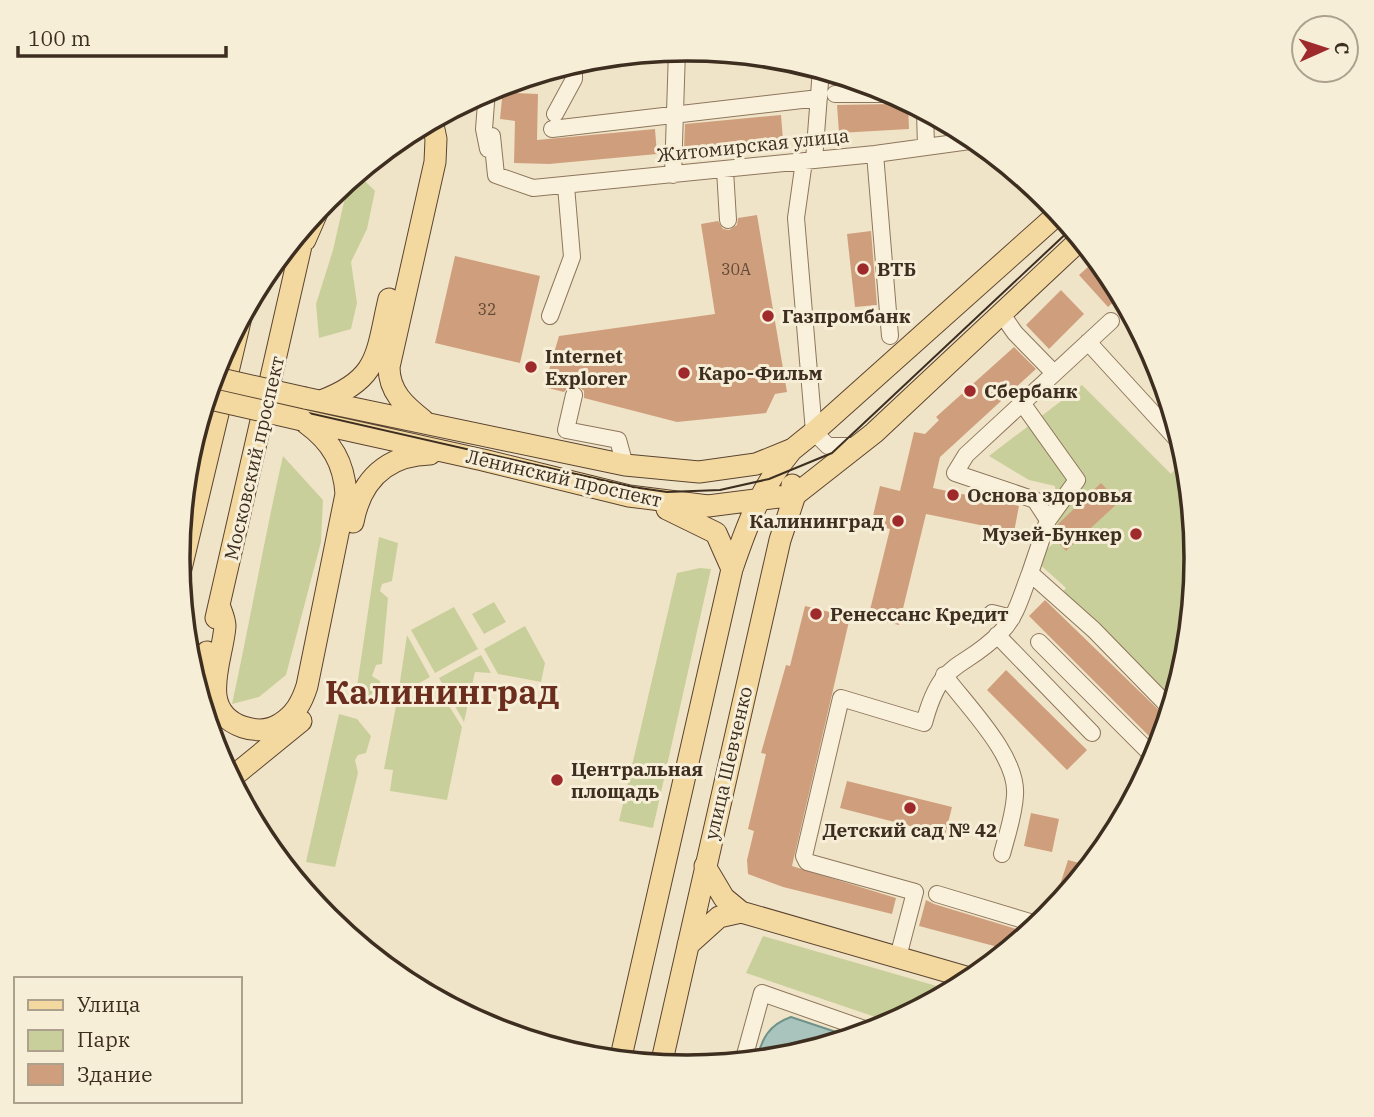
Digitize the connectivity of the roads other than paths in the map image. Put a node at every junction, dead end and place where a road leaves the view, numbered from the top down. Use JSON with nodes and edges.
{"nodes":[{"id":1,"x":676,"y":61,"type":"edge"},
{"id":2,"x":574,"y":74,"type":"edge"},
{"id":3,"x":823,"y":80,"type":"edge"},
{"id":4,"x":867,"y":95,"type":"edge"},
{"id":5,"x":827,"y":97,"type":"junction"},
{"id":6,"x":486,"y":104,"type":"edge"},
{"id":7,"x":673,"y":115,"type":"junction"},
{"id":8,"x":925,"y":122,"type":"edge"},
{"id":9,"x":434,"y":130,"type":"edge"},
{"id":10,"x":492,"y":136,"type":"dead end"},
{"id":11,"x":422,"y":138,"type":"edge"},
{"id":12,"x":959,"y":142,"type":"edge"},
{"id":13,"x":926,"y":147,"type":"junction"},
{"id":14,"x":875,"y":154,"type":"junction"},
{"id":15,"x":809,"y":161,"type":"junction"},
{"id":16,"x":492,"y":165,"type":"junction"},
{"id":17,"x":725,"y":170,"type":"junction"},
{"id":18,"x":673,"y":175,"type":"junction"},
{"id":19,"x":566,"y":186,"type":"junction"},
{"id":20,"x":728,"y":220,"type":"dead end"},
{"id":21,"x":1051,"y":220,"type":"edge"},
{"id":22,"x":306,"y":240,"type":"edge"},
{"id":23,"x":302,"y":244,"type":"edge"},
{"id":24,"x":1073,"y":246,"type":"edge"},
{"id":25,"x":301,"y":252,"type":"junction"},
{"id":26,"x":1001,"y":313,"type":"junction"},
{"id":27,"x":550,"y":316,"type":"dead end"},
{"id":28,"x":1111,"y":321,"type":"dead end"},
{"id":29,"x":890,"y":336,"type":"dead end"},
{"id":30,"x":1088,"y":342,"type":"junction"},
{"id":31,"x":230,"y":364,"type":"edge"},
{"id":32,"x":1054,"y":373,"type":"junction"},
{"id":33,"x":224,"y":380,"type":"edge"},
{"id":34,"x":574,"y":395,"type":"dead end"},
{"id":35,"x":313,"y":399,"type":"junction"},
{"id":36,"x":216,"y":400,"type":"edge"},
{"id":37,"x":1022,"y":403,"type":"junction"},
{"id":38,"x":302,"y":420,"type":"junction"},
{"id":39,"x":425,"y":421,"type":"junction"},
{"id":40,"x":1166,"y":428,"type":"edge"},
{"id":41,"x":814,"y":432,"type":"junction"},
{"id":42,"x":859,"y":446,"type":"junction"},
{"id":43,"x":457,"y":454,"type":"junction"},
{"id":44,"x":625,"y":466,"type":"junction"},
{"id":45,"x":766,"y":466,"type":"junction"},
{"id":46,"x":795,"y":495,"type":"junction"},
{"id":47,"x":629,"y":496,"type":"junction"},
{"id":48,"x":758,"y":500,"type":"junction"},
{"id":49,"x":1048,"y":520,"type":"junction"},
{"id":50,"x":191,"y":527,"type":"edge"},
{"id":51,"x":732,"y":569,"type":"junction"},
{"id":52,"x":1030,"y":573,"type":"junction"},
{"id":53,"x":219,"y":605,"type":"junction"},
{"id":54,"x":992,"y":613,"type":"dead end"},
{"id":55,"x":1012,"y":618,"type":"junction"},
{"id":56,"x":997,"y":635,"type":"junction"},
{"id":57,"x":1039,"y":642,"type":"dead end"},
{"id":58,"x":202,"y":670,"type":"edge"},
{"id":59,"x":944,"y":675,"type":"junction"},
{"id":60,"x":1163,"y":701,"type":"edge"},
{"id":61,"x":700,"y":716,"type":"junction"},
{"id":62,"x":737,"y":724,"type":"junction"},
{"id":63,"x":1092,"y":733,"type":"dead end"},
{"id":64,"x":1146,"y":749,"type":"edge"},
{"id":65,"x":238,"y":772,"type":"edge"},
{"id":66,"x":1002,"y":854,"type":"dead end"},
{"id":67,"x":705,"y":866,"type":"junction"},
{"id":68,"x":937,"y":894,"type":"dead end"},
{"id":69,"x":741,"y":912,"type":"junction"},
{"id":70,"x":1027,"y":921,"type":"edge"},
{"id":71,"x":688,"y":944,"type":"junction"},
{"id":72,"x":898,"y":957,"type":"junction"},
{"id":73,"x":959,"y":975,"type":"edge"},
{"id":74,"x":856,"y":1026,"type":"edge"},
{"id":75,"x":622,"y":1051,"type":"edge"},
{"id":76,"x":746,"y":1052,"type":"edge"},
{"id":77,"x":663,"y":1055,"type":"edge"}],
"edges":[{"from":1,"to":7,"type":"street"},
{"from":2,"to":7,"type":"street"},
{"from":3,"to":5,"type":"street"},
{"from":4,"to":5,"type":"street"},
{"from":5,"to":7,"type":"street"},
{"from":5,"to":15,"type":"street"},
{"from":6,"to":16,"type":"street"},
{"from":7,"to":18,"type":"street"},
{"from":8,"to":13,"type":"street"},
{"from":9,"to":39,"type":"main road"},
{"from":10,"to":16,"type":"street"},
{"from":11,"to":35,"type":"main road"},
{"from":12,"to":13,"type":"street","name":"Житомирская улица"},
{"from":13,"to":14,"type":"street","name":"Житомирская улица"},
{"from":14,"to":15,"type":"street","name":"Житомирская улица"},
{"from":14,"to":29,"type":"street"},
{"from":15,"to":17,"type":"street","name":"Житомирская улица"},
{"from":15,"to":41,"type":"street"},
{"from":16,"to":19,"type":"street","name":"Житомирская улица"},
{"from":17,"to":18,"type":"street","name":"Житомирская улица"},
{"from":17,"to":20,"type":"street"},
{"from":18,"to":19,"type":"street","name":"Житомирская улица"},
{"from":19,"to":27,"type":"street"},
{"from":21,"to":41,"type":"main road","name":"Ленинский проспект"},
{"from":22,"to":25,"type":"main road"},
{"from":23,"to":25,"type":"main road","name":"Московский проспект"},
{"from":24,"to":26,"type":"main road","name":"Ленинский проспект"},
{"from":25,"to":53,"type":"main road","name":"Московский проспект"},
{"from":26,"to":32,"type":"street"},
{"from":26,"to":42,"type":"main road","name":"Ленинский проспект"},
{"from":28,"to":30,"type":"street"},
{"from":30,"to":32,"type":"street"},
{"from":30,"to":40,"type":"street"},
{"from":31,"to":50,"type":"main road"},
{"from":32,"to":37,"type":"street"},
{"from":33,"to":35,"type":"main road","name":"Ленинский проспект","bridge":true},
{"from":34,"to":44,"type":"street"},
{"from":35,"to":39,"type":"main road","name":"Ленинский проспект"},
{"from":36,"to":38,"type":"main road","name":"Ленинский проспект","bridge":true},
{"from":37,"to":49,"type":"street"},
{"from":37,"to":49,"type":"street"},
{"from":38,"to":43,"type":"main road","name":"Ленинский проспект"},
{"from":38,"to":53,"type":"main road"},
{"from":39,"to":44,"type":"main road","name":"Ленинский проспект"},
{"from":41,"to":42,"type":"street"},
{"from":41,"to":45,"type":"main road","name":"Ленинский проспект"},
{"from":42,"to":46,"type":"main road","name":"Ленинский проспект"},
{"from":43,"to":47,"type":"main road","name":"Ленинский проспект"},
{"from":43,"to":65,"type":"main road"},
{"from":44,"to":45,"type":"main road","name":"Ленинский проспект"},
{"from":45,"to":46,"type":"main road"},
{"from":45,"to":48,"type":"main road","name":"улица Шевченко"},
{"from":46,"to":48,"type":"main road","name":"Ленинский проспект"},
{"from":46,"to":62,"type":"main road","name":"улица Шевченко"},
{"from":47,"to":48,"type":"main road","name":"Ленинский проспект"},
{"from":47,"to":51,"type":"main road"},
{"from":48,"to":51,"type":"main road","name":"улица Шевченко"},
{"from":49,"to":52,"type":"street"},
{"from":51,"to":61,"type":"main road","name":"улица Шевченко"},
{"from":52,"to":55,"type":"street"},
{"from":52,"to":60,"type":"street"},
{"from":53,"to":58,"type":"main road","name":"Московский проспект"},
{"from":54,"to":55,"type":"street"},
{"from":55,"to":56,"type":"street"},
{"from":56,"to":59,"type":"street"},
{"from":56,"to":63,"type":"street"},
{"from":57,"to":64,"type":"street"},
{"from":59,"to":66,"type":"street"},
{"from":59,"to":72,"type":"street"},
{"from":61,"to":62,"type":"main road"},
{"from":61,"to":75,"type":"main road","name":"улица Шевченко"},
{"from":62,"to":67,"type":"main road","name":"улица Шевченко"},
{"from":67,"to":69,"type":"main road"},
{"from":67,"to":71,"type":"main road","name":"улица Шевченко"},
{"from":68,"to":70,"type":"street"},
{"from":69,"to":71,"type":"main road"},
{"from":69,"to":72,"type":"main road"},
{"from":71,"to":77,"type":"main road","name":"улица Шевченко"},
{"from":72,"to":73,"type":"main road"},
{"from":74,"to":76,"type":"street"}]}
